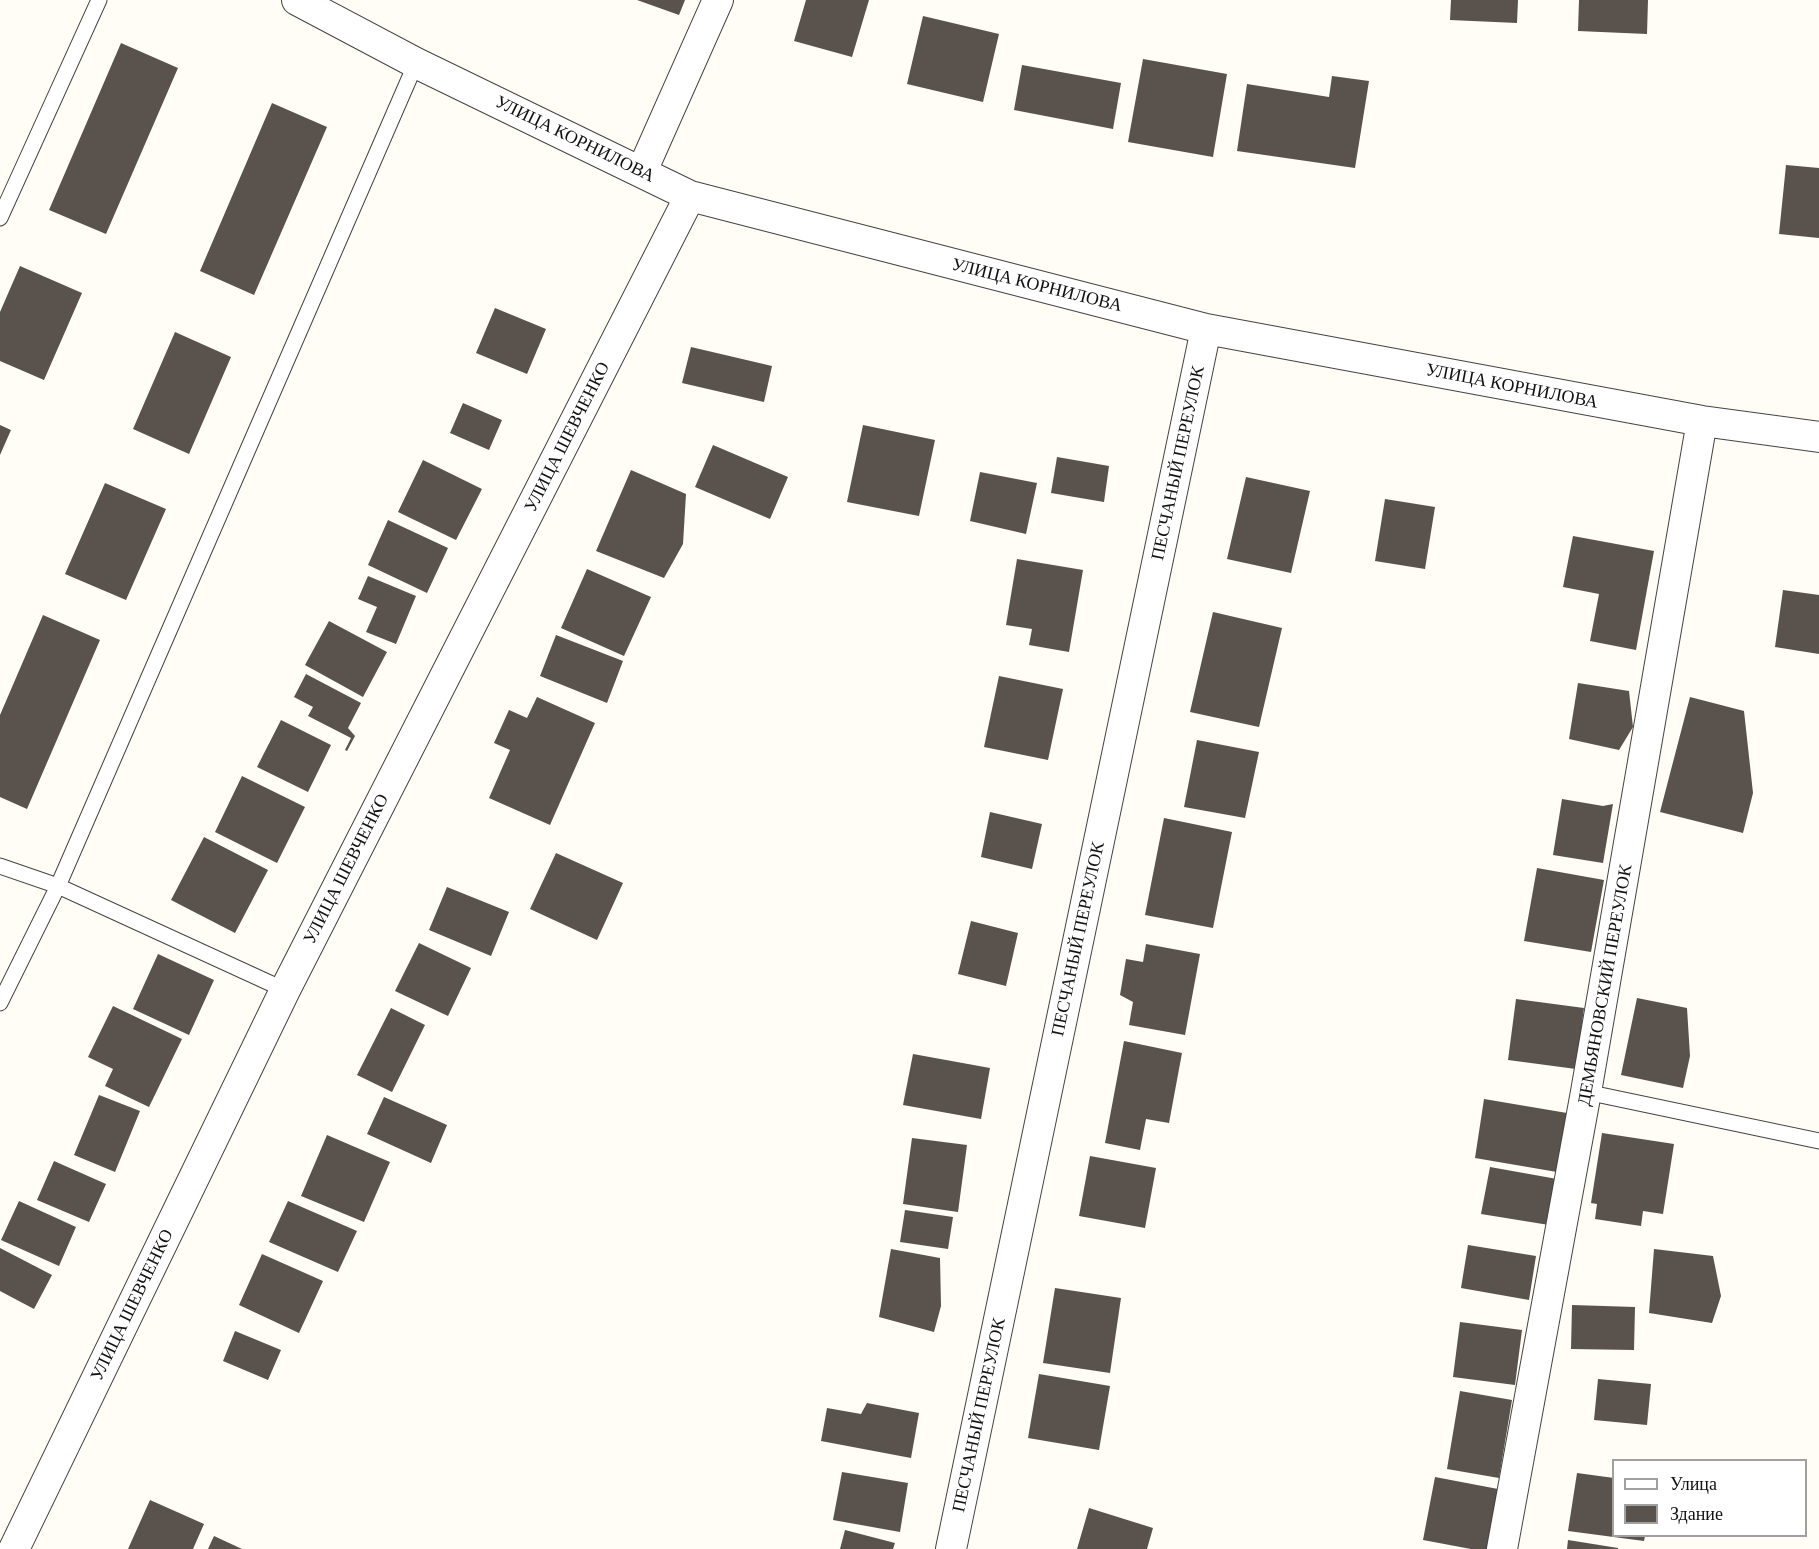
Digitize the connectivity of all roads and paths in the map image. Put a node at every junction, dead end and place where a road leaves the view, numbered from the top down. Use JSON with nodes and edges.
{"nodes":[{"id":1,"x":99,"y":0,"type":"edge"},
{"id":2,"x":718,"y":0,"type":"edge"},
{"id":3,"x":303,"y":1,"type":"edge"},
{"id":4,"x":416,"y":63,"type":"junction"},
{"id":5,"x":642,"y":171,"type":"junction"},
{"id":6,"x":690,"y":196,"type":"junction"},
{"id":7,"x":0,"y":218,"type":"edge"},
{"id":8,"x":1206,"y":329,"type":"junction"},
{"id":9,"x":1702,"y":421,"type":"junction"},
{"id":10,"x":1819,"y":437,"type":"edge"},
{"id":11,"x":0,"y":866,"type":"edge"},
{"id":12,"x":58,"y":886,"type":"junction"},
{"id":13,"x":285,"y":990,"type":"junction"},
{"id":14,"x":0,"y":1003,"type":"edge"},
{"id":15,"x":1586,"y":1092,"type":"junction"},
{"id":16,"x":1819,"y":1140,"type":"edge"},
{"id":17,"x":14,"y":1549,"type":"edge"},
{"id":18,"x":951,"y":1549,"type":"edge"},
{"id":19,"x":1502,"y":1549,"type":"edge"}],
"edges":[{"from":1,"to":7,"type":"lane"},
{"from":2,"to":5,"type":"street"},
{"from":3,"to":4,"type":"street","name":"УЛИЦА КОРНИЛОВА"},
{"from":4,"to":5,"type":"street","name":"УЛИЦА КОРНИЛОВА"},
{"from":4,"to":12,"type":"lane"},
{"from":5,"to":6,"type":"street","name":"УЛИЦА КОРНИЛОВА"},
{"from":6,"to":8,"type":"street","name":"УЛИЦА КОРНИЛОВА"},
{"from":6,"to":13,"type":"street","name":"УЛИЦА ШЕВЧЕНКО"},
{"from":8,"to":9,"type":"street","name":"УЛИЦА КОРНИЛОВА"},
{"from":8,"to":18,"type":"street","name":"ПЕСЧАНЫЙ ПЕРЕУЛОК"},
{"from":9,"to":10,"type":"street","name":"УЛИЦА КОРНИЛОВА"},
{"from":9,"to":15,"type":"street","name":"ДЕМЬЯНОВСКИЙ ПЕРЕУЛОК"},
{"from":11,"to":12,"type":"lane"},
{"from":12,"to":13,"type":"lane"},
{"from":12,"to":14,"type":"lane"},
{"from":13,"to":17,"type":"street","name":"УЛИЦА ШЕВЧЕНКО"},
{"from":15,"to":16,"type":"lane"},
{"from":15,"to":19,"type":"street","name":"ДЕМЬЯНОВСКИЙ ПЕРЕУЛОК"}]}
